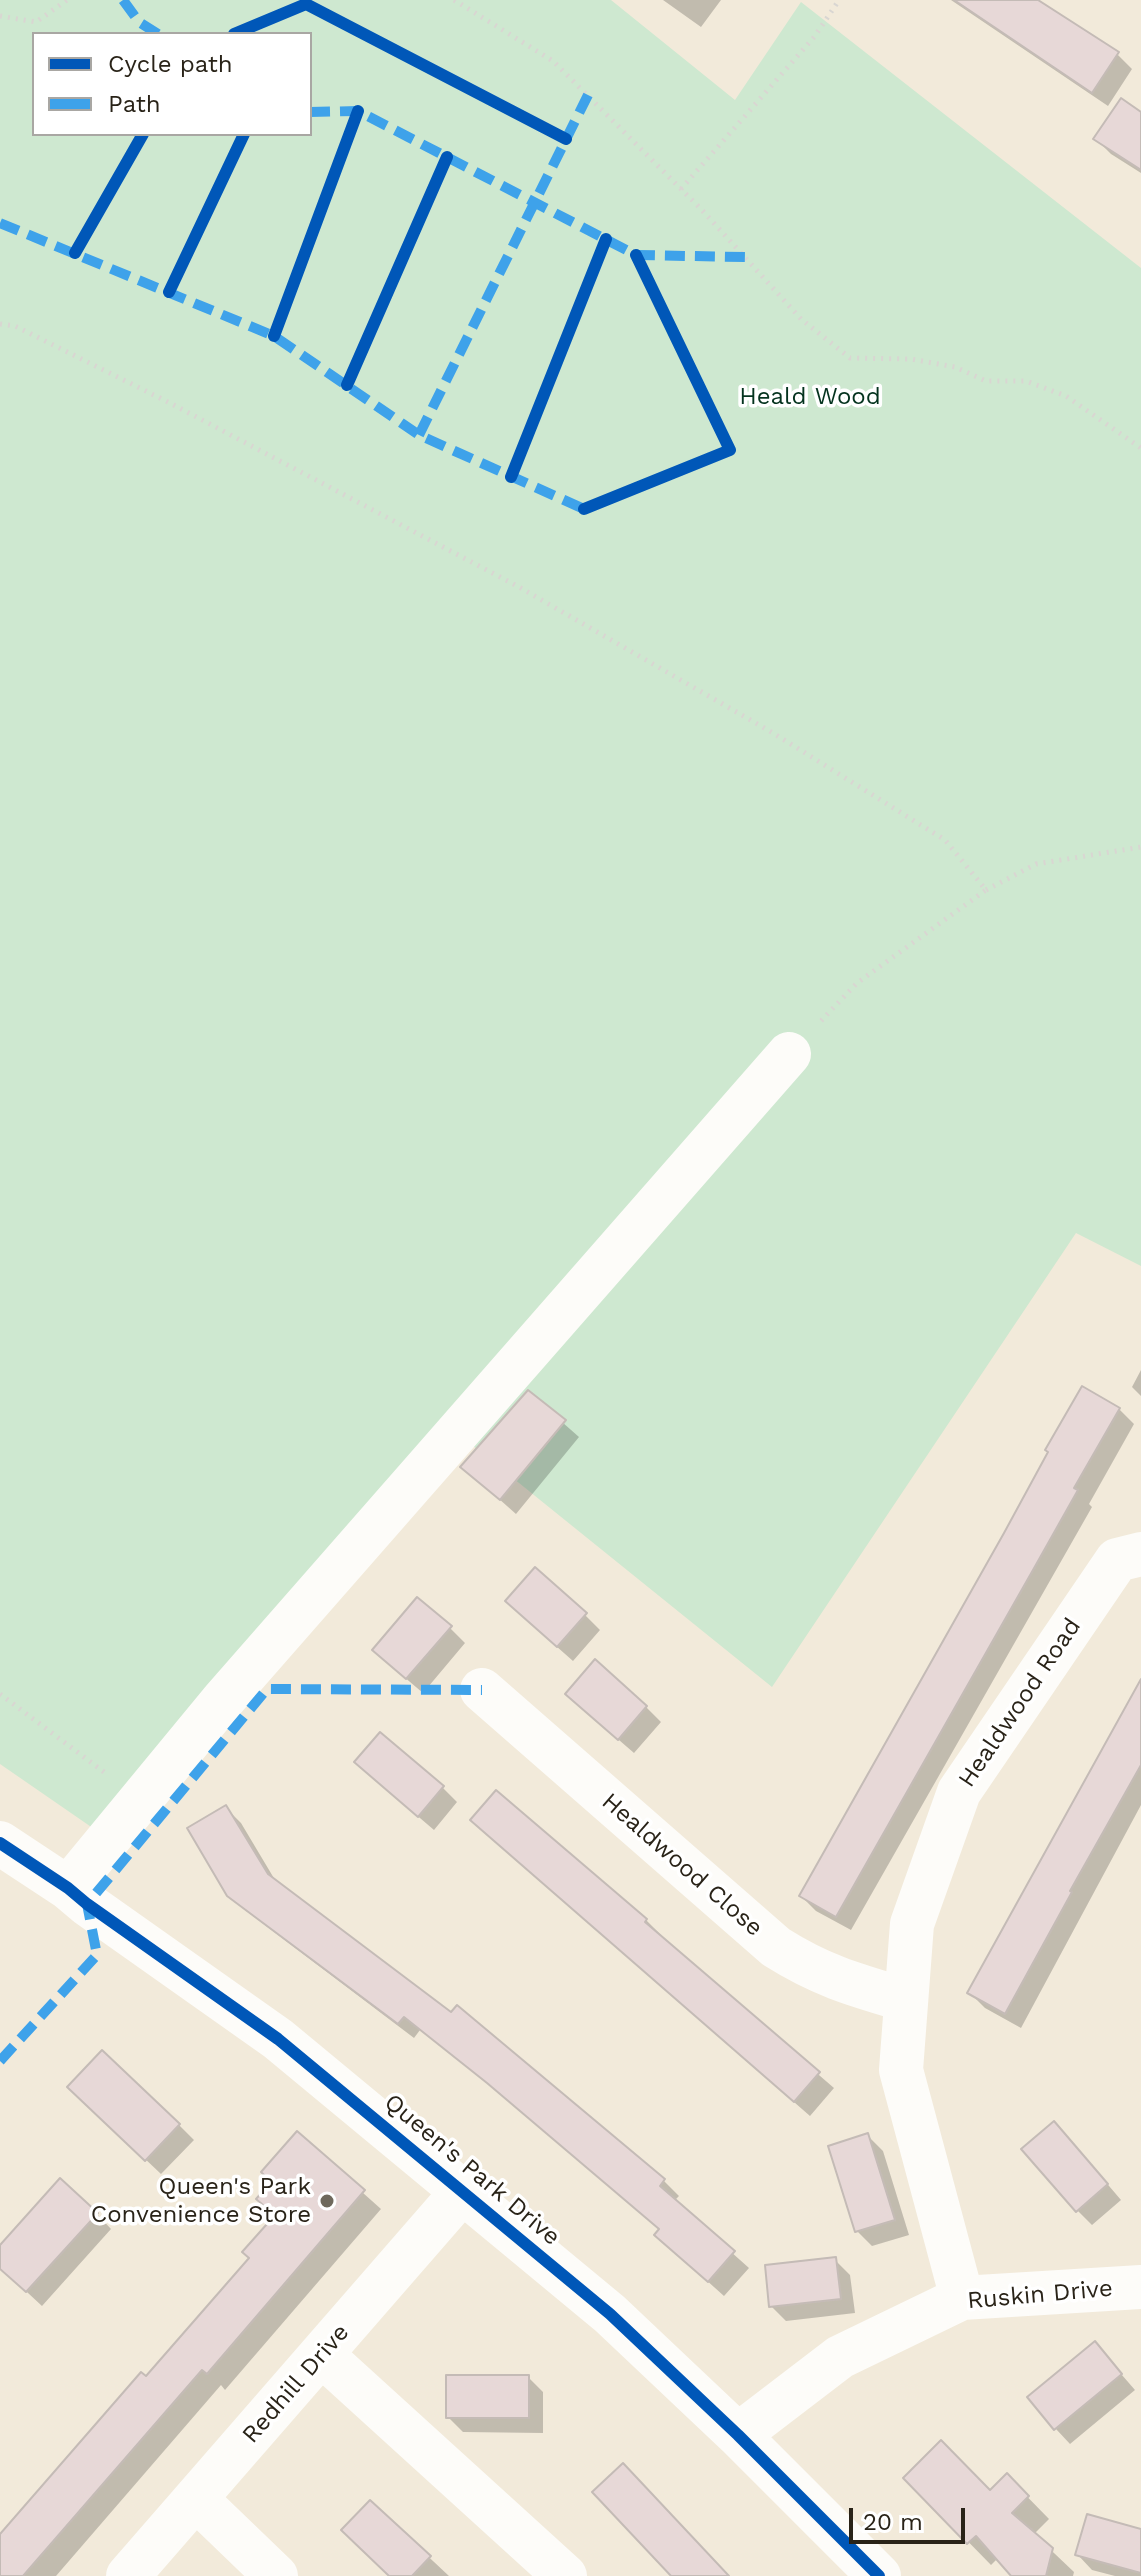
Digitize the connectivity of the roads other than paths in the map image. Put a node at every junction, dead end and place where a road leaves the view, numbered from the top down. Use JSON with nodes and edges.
{"nodes":[{"id":1,"x":789,"y":1054,"type":"road end"},
{"id":2,"x":1141,"y":1554,"type":"edge"},
{"id":3,"x":482,"y":1690,"type":"dead end"},
{"id":4,"x":0,"y":1843,"type":"edge"},
{"id":5,"x":68,"y":1888,"type":"junction"},
{"id":6,"x":906,"y":2000,"type":"junction"},
{"id":7,"x":463,"y":2191,"type":"junction"},
{"id":8,"x":1141,"y":2287,"type":"edge"},
{"id":9,"x":962,"y":2298,"type":"junction"},
{"id":10,"x":322,"y":2355,"type":"junction"},
{"id":11,"x":738,"y":2435,"type":"junction"},
{"id":12,"x":196,"y":2499,"type":"junction"},
{"id":13,"x":128,"y":2576,"type":"edge"},
{"id":14,"x":276,"y":2576,"type":"edge"},
{"id":15,"x":565,"y":2576,"type":"edge"},
{"id":16,"x":879,"y":2576,"type":"edge"}],
"edges":[{"from":1,"to":5,"type":"street"},
{"from":2,"to":6,"type":"street","name":"Healdwood Road"},
{"from":3,"to":6,"type":"street","name":"Healdwood Close"},
{"from":4,"to":5,"type":"street","name":"Queen's Park Drive"},
{"from":5,"to":7,"type":"street","name":"Queen's Park Drive"},
{"from":6,"to":9,"type":"street","name":"Healdwood Road"},
{"from":7,"to":10,"type":"street","name":"Redhill Drive"},
{"from":7,"to":11,"type":"street","name":"Queen's Park Drive"},
{"from":8,"to":9,"type":"street","name":"Ruskin Drive"},
{"from":9,"to":11,"type":"street","name":"Ruskin Drive"},
{"from":10,"to":12,"type":"street","name":"Redhill Drive"},
{"from":10,"to":15,"type":"street"},
{"from":11,"to":16,"type":"street","name":"Queen's Park Drive"},
{"from":12,"to":13,"type":"street","name":"Redhill Drive"},
{"from":12,"to":14,"type":"street"}]}
